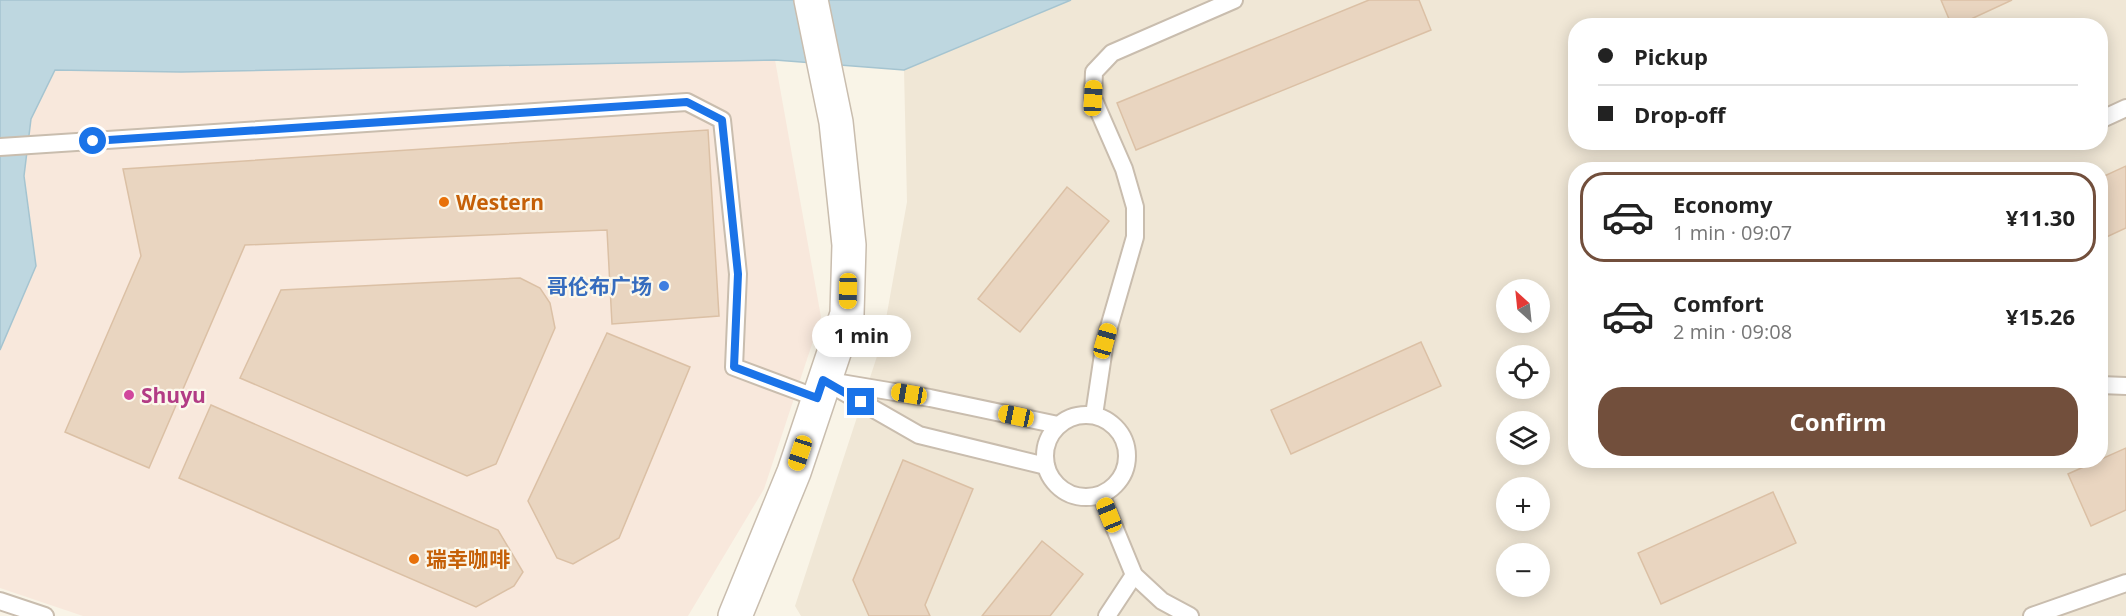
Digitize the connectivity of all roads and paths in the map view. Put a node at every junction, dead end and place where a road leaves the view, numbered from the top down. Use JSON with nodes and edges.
{"nodes":[{"id":1,"x":811,"y":0,"type":"edge"},
{"id":2,"x":1234,"y":0,"type":"edge"},
{"id":3,"x":2126,"y":108,"type":"edge"},
{"id":4,"x":2108,"y":116,"type":"edge"},
{"id":5,"x":0,"y":147,"type":"edge"},
{"id":6,"x":2108,"y":385,"type":"edge"},
{"id":7,"x":2126,"y":386,"type":"edge"},
{"id":8,"x":820,"y":389,"type":"junction"},
{"id":9,"x":1094,"y":415,"type":"junction"},
{"id":10,"x":1058,"y":425,"type":"junction"},
{"id":11,"x":1046,"y":466,"type":"junction"},
{"id":12,"x":1101,"y":495,"type":"junction"},
{"id":13,"x":1134,"y":575,"type":"junction"},
{"id":14,"x":2126,"y":583,"type":"edge"},
{"id":15,"x":0,"y":601,"type":"edge"},
{"id":16,"x":37,"y":613,"type":"edge"},
{"id":17,"x":735,"y":616,"type":"edge"},
{"id":18,"x":1107,"y":616,"type":"edge"},
{"id":19,"x":1190,"y":616,"type":"edge"},
{"id":20,"x":2032,"y":616,"type":"edge"}],
"edges":[{"from":1,"to":8,"type":"street"},
{"from":2,"to":9,"type":"lane"},
{"from":3,"to":4,"type":"lane"},
{"from":5,"to":8,"type":"lane"},
{"from":6,"to":7,"type":"lane"},
{"from":8,"to":10,"type":"lane"},
{"from":8,"to":11,"type":"lane"},
{"from":8,"to":17,"type":"street"},
{"from":9,"to":10,"type":"lane"},
{"from":9,"to":12,"type":"lane"},
{"from":10,"to":11,"type":"lane"},
{"from":11,"to":12,"type":"lane"},
{"from":12,"to":13,"type":"lane"},
{"from":13,"to":18,"type":"lane"},
{"from":13,"to":19,"type":"lane"},
{"from":14,"to":20,"type":"lane"},
{"from":15,"to":16,"type":"lane"}]}
